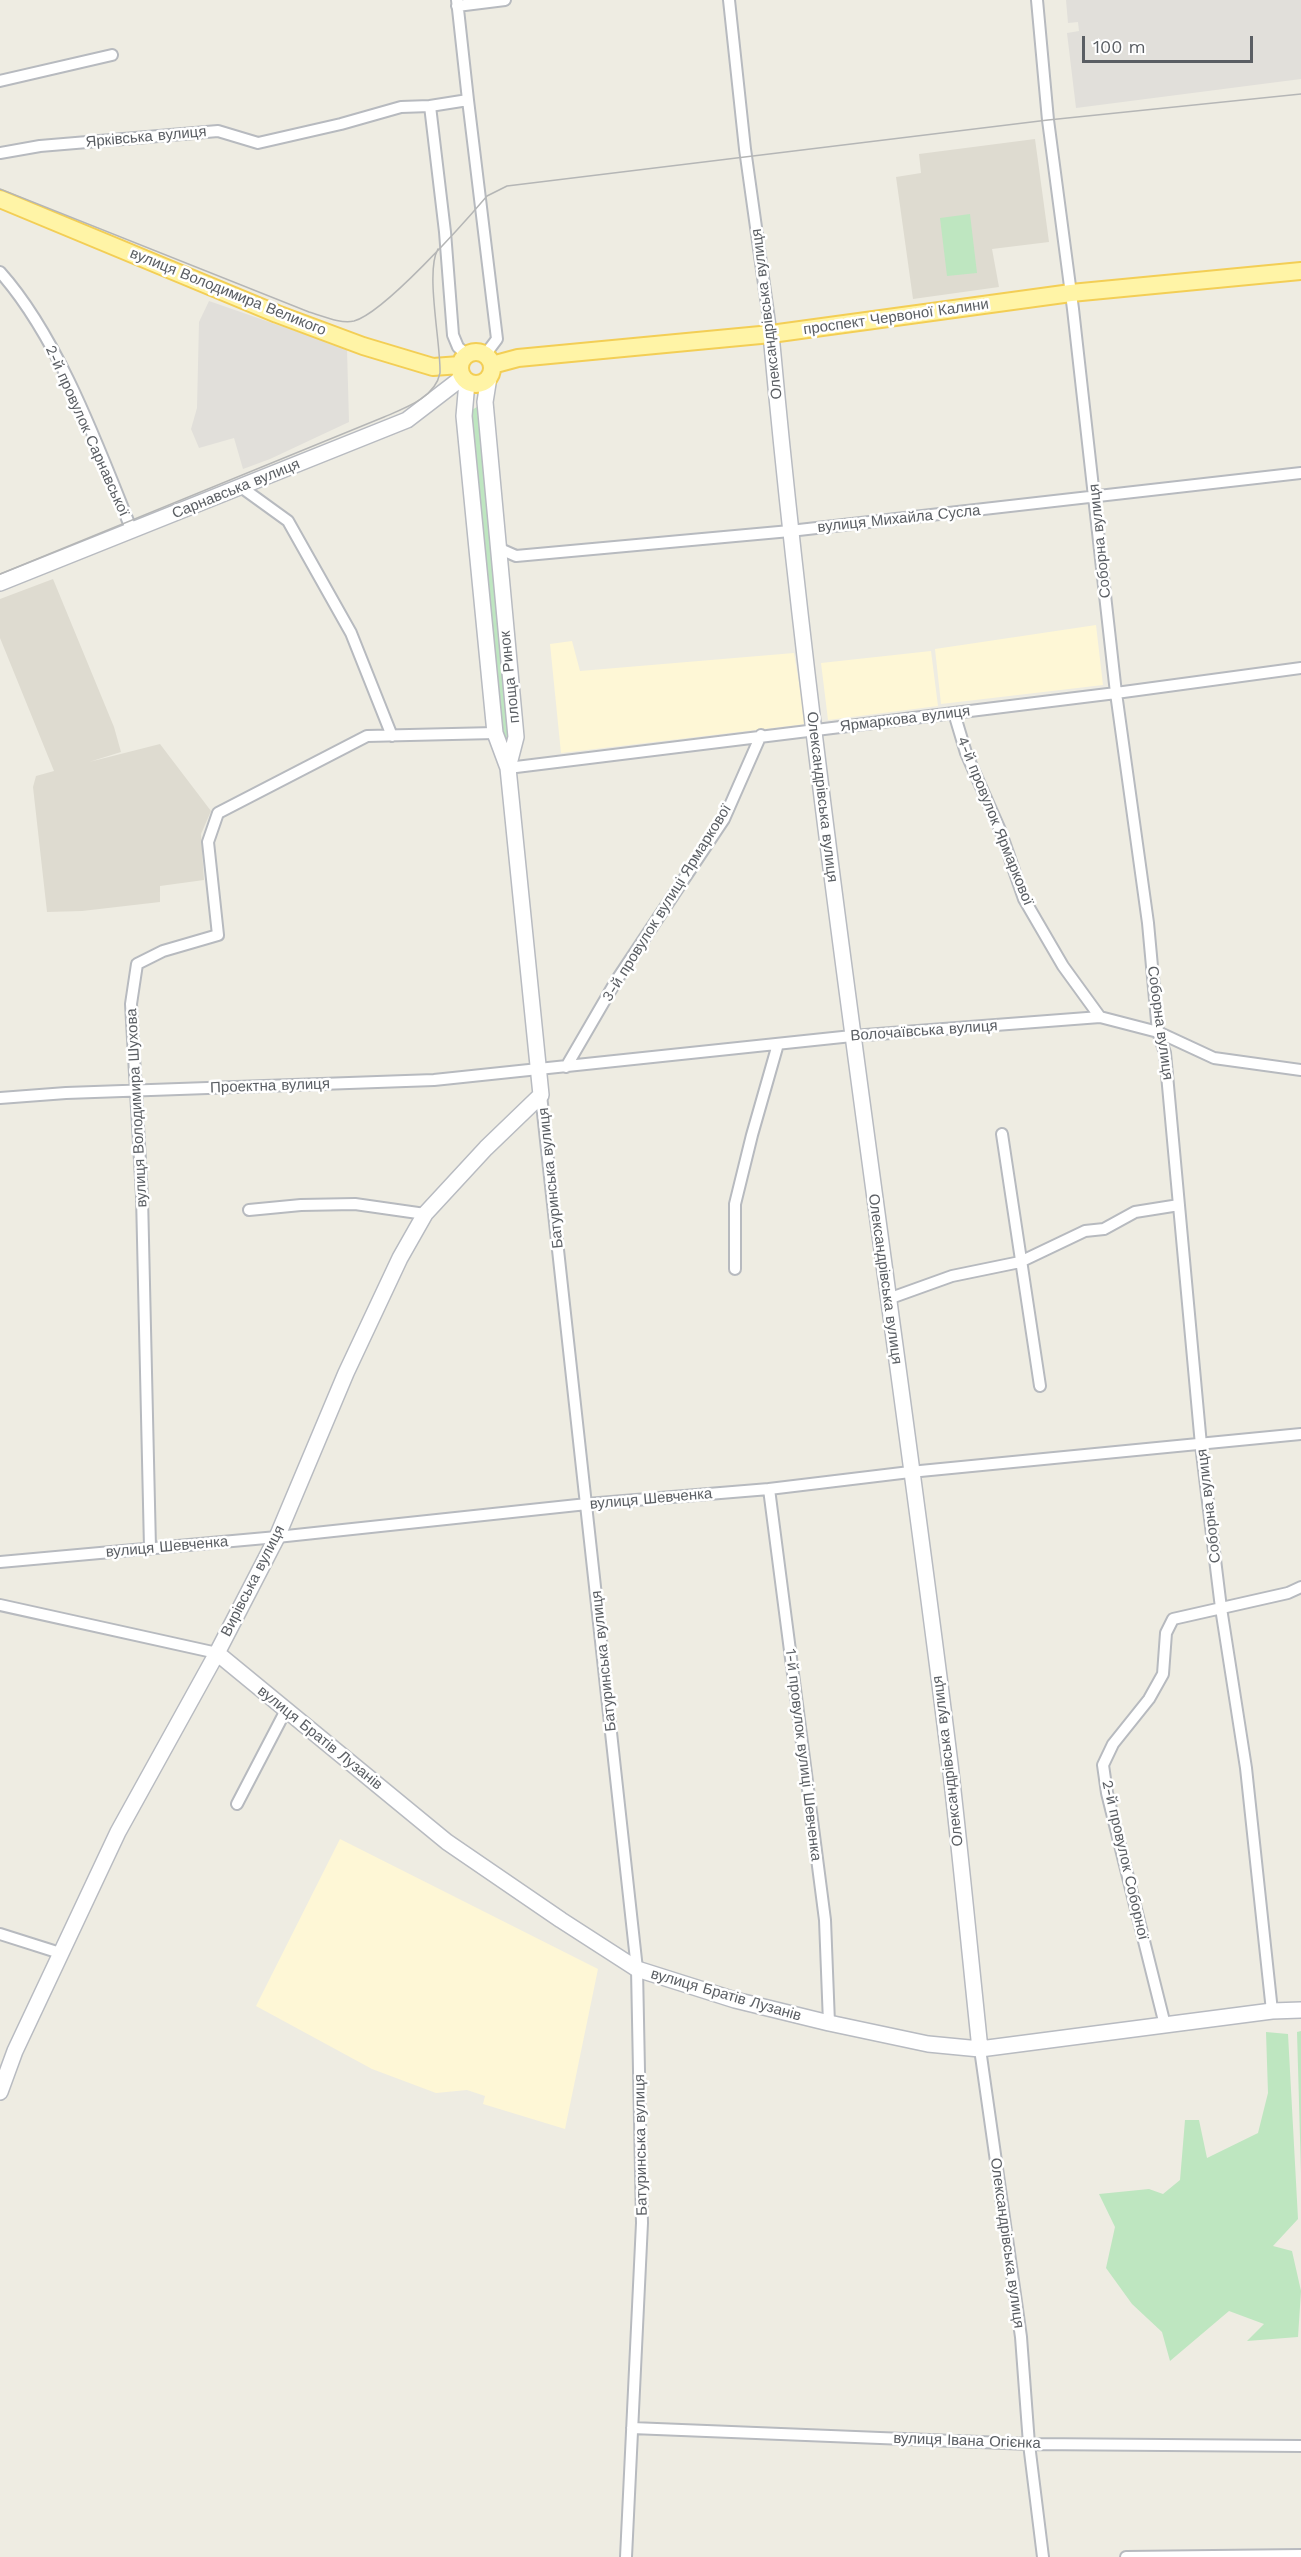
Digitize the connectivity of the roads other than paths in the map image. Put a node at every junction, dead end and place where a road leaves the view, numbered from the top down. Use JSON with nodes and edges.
{"nodes":[{"id":1,"x":505,"y":0,"type":"edge"},
{"id":2,"x":729,"y":0,"type":"edge"},
{"id":3,"x":1037,"y":0,"type":"edge"},
{"id":4,"x":457,"y":3,"type":"edge"},
{"id":5,"x":112,"y":55,"type":"dead end"},
{"id":6,"x":0,"y":81,"type":"edge"},
{"id":7,"x":468,"y":100,"type":"junction"},
{"id":8,"x":430,"y":106,"type":"junction"},
{"id":9,"x":0,"y":153,"type":"edge"},
{"id":10,"x":0,"y":200,"type":"edge"},
{"id":11,"x":1301,"y":271,"type":"edge"},
{"id":12,"x":0,"y":272,"type":"edge"},
{"id":13,"x":1071,"y":293,"type":"junction"},
{"id":14,"x":771,"y":334,"type":"junction"},
{"id":15,"x":489,"y":366,"type":"junction"},
{"id":16,"x":464,"y":370,"type":"junction"},
{"id":17,"x":1301,"y":473,"type":"edge"},
{"id":18,"x":241,"y":487,"type":"junction"},
{"id":19,"x":1095,"y":498,"type":"junction"},
{"id":20,"x":132,"y":531,"type":"junction"},
{"id":21,"x":790,"y":531,"type":"junction"},
{"id":22,"x":498,"y":548,"type":"junction"},
{"id":23,"x":0,"y":584,"type":"edge"},
{"id":24,"x":1301,"y":668,"type":"edge"},
{"id":25,"x":1116,"y":693,"type":"junction"},
{"id":26,"x":954,"y":713,"type":"junction"},
{"id":27,"x":814,"y":730,"type":"junction"},
{"id":28,"x":495,"y":733,"type":"junction"},
{"id":29,"x":761,"y":735,"type":"junction"},
{"id":30,"x":392,"y":736,"type":"junction"},
{"id":31,"x":508,"y":768,"type":"junction"},
{"id":32,"x":1100,"y":1017,"type":"junction"},
{"id":33,"x":1158,"y":1032,"type":"junction"},
{"id":34,"x":852,"y":1035,"type":"junction"},
{"id":35,"x":778,"y":1044,"type":"junction"},
{"id":36,"x":566,"y":1067,"type":"junction"},
{"id":37,"x":539,"y":1069,"type":"junction"},
{"id":38,"x":1301,"y":1070,"type":"edge"},
{"id":39,"x":137,"y":1090,"type":"junction"},
{"id":40,"x":541,"y":1095,"type":"junction"},
{"id":41,"x":0,"y":1098,"type":"edge"},
{"id":42,"x":1002,"y":1134,"type":"dead end"},
{"id":43,"x":1179,"y":1205,"type":"junction"},
{"id":44,"x":249,"y":1210,"type":"dead end"},
{"id":45,"x":425,"y":1214,"type":"junction"},
{"id":46,"x":1020,"y":1262,"type":"junction"},
{"id":47,"x":735,"y":1269,"type":"dead end"},
{"id":48,"x":888,"y":1299,"type":"junction"},
{"id":49,"x":1040,"y":1386,"type":"dead end"},
{"id":50,"x":1301,"y":1434,"type":"edge"},
{"id":51,"x":1201,"y":1445,"type":"junction"},
{"id":52,"x":910,"y":1472,"type":"junction"},
{"id":53,"x":769,"y":1489,"type":"junction"},
{"id":54,"x":587,"y":1504,"type":"junction"},
{"id":55,"x":277,"y":1537,"type":"junction"},
{"id":56,"x":150,"y":1548,"type":"junction"},
{"id":57,"x":0,"y":1562,"type":"edge"},
{"id":58,"x":1301,"y":1587,"type":"edge"},
{"id":59,"x":0,"y":1605,"type":"edge"},
{"id":60,"x":1221,"y":1608,"type":"junction"},
{"id":61,"x":217,"y":1653,"type":"junction"},
{"id":62,"x":286,"y":1710,"type":"junction"},
{"id":63,"x":237,"y":1804,"type":"dead end"},
{"id":64,"x":0,"y":1934,"type":"edge"},
{"id":65,"x":60,"y":1953,"type":"junction"},
{"id":66,"x":637,"y":1969,"type":"junction"},
{"id":67,"x":1301,"y":2010,"type":"edge"},
{"id":68,"x":1272,"y":2011,"type":"junction"},
{"id":69,"x":829,"y":2023,"type":"junction"},
{"id":70,"x":1165,"y":2025,"type":"junction"},
{"id":71,"x":980,"y":2049,"type":"junction"},
{"id":72,"x":0,"y":2092,"type":"edge"},
{"id":73,"x":632,"y":2427,"type":"junction"},
{"id":74,"x":1029,"y":2444,"type":"junction"},
{"id":75,"x":1301,"y":2446,"type":"edge"},
{"id":76,"x":1301,"y":2555,"type":"edge"},
{"id":77,"x":626,"y":2557,"type":"edge"},
{"id":78,"x":1043,"y":2557,"type":"edge"},
{"id":79,"x":1126,"y":2557,"type":"edge"}],
"edges":[{"from":1,"to":4,"type":"street"},
{"from":2,"to":14,"type":"street","name":"Олександрівська вулиця"},
{"from":3,"to":13,"type":"street","name":"Соборна вулиця"},
{"from":4,"to":7,"type":"street"},
{"from":5,"to":6,"type":"street"},
{"from":7,"to":8,"type":"street","name":"Ярківська вулиця"},
{"from":7,"to":15,"type":"street"},
{"from":8,"to":9,"type":"street","name":"Ярківська вулиця"},
{"from":8,"to":16,"type":"street"},
{"from":10,"to":16,"type":"main road","name":"вулиця Володимира Великого"},
{"from":11,"to":13,"type":"main road","name":"проспект Червоної Калини"},
{"from":12,"to":20,"type":"street","name":"2-й провулок Сарнавської"},
{"from":13,"to":14,"type":"main road","name":"проспект Червоної Калини"},
{"from":13,"to":19,"type":"street","name":"Соборна вулиця"},
{"from":14,"to":15,"type":"main road","name":"проспект Червоної Калини"},
{"from":14,"to":21,"type":"main road","name":"Олександрівська вулиця"},
{"from":15,"to":16,"type":"main road"},
{"from":15,"to":16,"type":"main road"},
{"from":15,"to":22,"type":"main road","name":"площа Ринок"},
{"from":16,"to":18,"type":"main road","name":"Сарнавська вулиця"},
{"from":16,"to":28,"type":"main road","name":"площа Ринок"},
{"from":17,"to":19,"type":"street","name":"вулиця Михайла Сусла"},
{"from":18,"to":20,"type":"main road","name":"Сарнавська вулиця"},
{"from":18,"to":30,"type":"street"},
{"from":19,"to":21,"type":"street","name":"вулиця Михайла Сусла"},
{"from":19,"to":25,"type":"street","name":"Соборна вулиця"},
{"from":20,"to":23,"type":"main road","name":"Сарнавська вулиця"},
{"from":21,"to":22,"type":"street","name":"вулиця Михайла Сусла"},
{"from":21,"to":27,"type":"main road","name":"Олександрівська вулиця"},
{"from":22,"to":31,"type":"main road","name":"площа Ринок"},
{"from":24,"to":25,"type":"street","name":"Ярмаркова вулиця"},
{"from":25,"to":26,"type":"street","name":"Ярмаркова вулиця"},
{"from":25,"to":33,"type":"street","name":"Соборна вулиця"},
{"from":26,"to":27,"type":"street","name":"Ярмаркова вулиця"},
{"from":26,"to":32,"type":"street","name":"4-й провулок Ярмаркової"},
{"from":27,"to":29,"type":"street","name":"Ярмаркова вулиця"},
{"from":27,"to":34,"type":"main road","name":"Олександрівська вулиця"},
{"from":28,"to":30,"type":"street","name":"вулиця Володимира Шухова"},
{"from":28,"to":31,"type":"main road","name":"площа Ринок"},
{"from":29,"to":31,"type":"street","name":"Ярмаркова вулиця"},
{"from":29,"to":36,"type":"street","name":"3-й провулок вулиці Ярмаркової"},
{"from":30,"to":39,"type":"street","name":"вулиця Володимира Шухова"},
{"from":31,"to":37,"type":"main road","name":"Батуринська вулиця"},
{"from":32,"to":33,"type":"street","name":"Волочаївська вулиця"},
{"from":32,"to":34,"type":"street","name":"Волочаївська вулиця"},
{"from":33,"to":38,"type":"street","name":"Волочаївська вулиця"},
{"from":33,"to":43,"type":"street","name":"Соборна вулиця"},
{"from":34,"to":35,"type":"street","name":"Волочаївська вулиця"},
{"from":34,"to":48,"type":"main road","name":"Олександрівська вулиця"},
{"from":35,"to":36,"type":"street","name":"Волочаївська вулиця"},
{"from":35,"to":47,"type":"street"},
{"from":36,"to":37,"type":"street","name":"Волочаївська вулиця"},
{"from":37,"to":39,"type":"street","name":"Проектна вулиця"},
{"from":37,"to":40,"type":"main road","name":"Батуринська вулиця"},
{"from":39,"to":41,"type":"street","name":"Проектна вулиця"},
{"from":39,"to":56,"type":"street","name":"вулиця Володимира Шухова"},
{"from":40,"to":45,"type":"main road","name":"Вирівська вулиця"},
{"from":40,"to":54,"type":"street","name":"Батуринська вулиця"},
{"from":42,"to":46,"type":"street"},
{"from":43,"to":46,"type":"street"},
{"from":43,"to":51,"type":"street","name":"Соборна вулиця"},
{"from":44,"to":45,"type":"street"},
{"from":45,"to":55,"type":"main road","name":"Вирівська вулиця"},
{"from":46,"to":48,"type":"street"},
{"from":46,"to":49,"type":"street"},
{"from":48,"to":52,"type":"main road","name":"Олександрівська вулиця"},
{"from":50,"to":51,"type":"street","name":"вулиця Шевченка"},
{"from":51,"to":52,"type":"street","name":"вулиця Шевченка"},
{"from":51,"to":60,"type":"street","name":"Соборна вулиця"},
{"from":52,"to":53,"type":"street","name":"вулиця Шевченка"},
{"from":52,"to":71,"type":"main road","name":"Олександрівська вулиця"},
{"from":53,"to":54,"type":"street","name":"вулиця Шевченка"},
{"from":53,"to":69,"type":"street","name":"1-й провулок вулиці Шевченка"},
{"from":54,"to":55,"type":"street","name":"вулиця Шевченка"},
{"from":54,"to":66,"type":"street","name":"Батуринська вулиця"},
{"from":55,"to":56,"type":"street","name":"вулиця Шевченка"},
{"from":55,"to":61,"type":"main road","name":"Вирівська вулиця"},
{"from":56,"to":57,"type":"street","name":"вулиця Шевченка"},
{"from":58,"to":60,"type":"street"},
{"from":59,"to":61,"type":"street"},
{"from":60,"to":68,"type":"street","name":"Соборна вулиця"},
{"from":60,"to":70,"type":"street","name":"2-й провулок Соборної"},
{"from":61,"to":62,"type":"main road","name":"вулиця Братів Лузанів"},
{"from":61,"to":65,"type":"main road","name":"Вирівська вулиця"},
{"from":62,"to":63,"type":"street"},
{"from":62,"to":66,"type":"main road","name":"вулиця Братів Лузанів"},
{"from":64,"to":65,"type":"street"},
{"from":65,"to":72,"type":"main road","name":"Вирівська вулиця"},
{"from":66,"to":69,"type":"main road","name":"вулиця Братів Лузанів"},
{"from":66,"to":73,"type":"street","name":"Батуринська вулиця"},
{"from":67,"to":68,"type":"main road","name":"вулиця Братів Лузанів"},
{"from":68,"to":70,"type":"main road","name":"вулиця Братів Лузанів"},
{"from":69,"to":71,"type":"main road","name":"вулиця Братів Лузанів"},
{"from":70,"to":71,"type":"main road","name":"вулиця Братів Лузанів"},
{"from":71,"to":74,"type":"street","name":"Олександрівська вулиця"},
{"from":73,"to":74,"type":"street","name":"вулиця Івана Огієнка"},
{"from":73,"to":77,"type":"street","name":"Батуринська вулиця"},
{"from":74,"to":75,"type":"street","name":"вулиця Івана Огієнка"},
{"from":74,"to":78,"type":"street","name":"Олександрівська вулиця"},
{"from":76,"to":79,"type":"street"}]}
